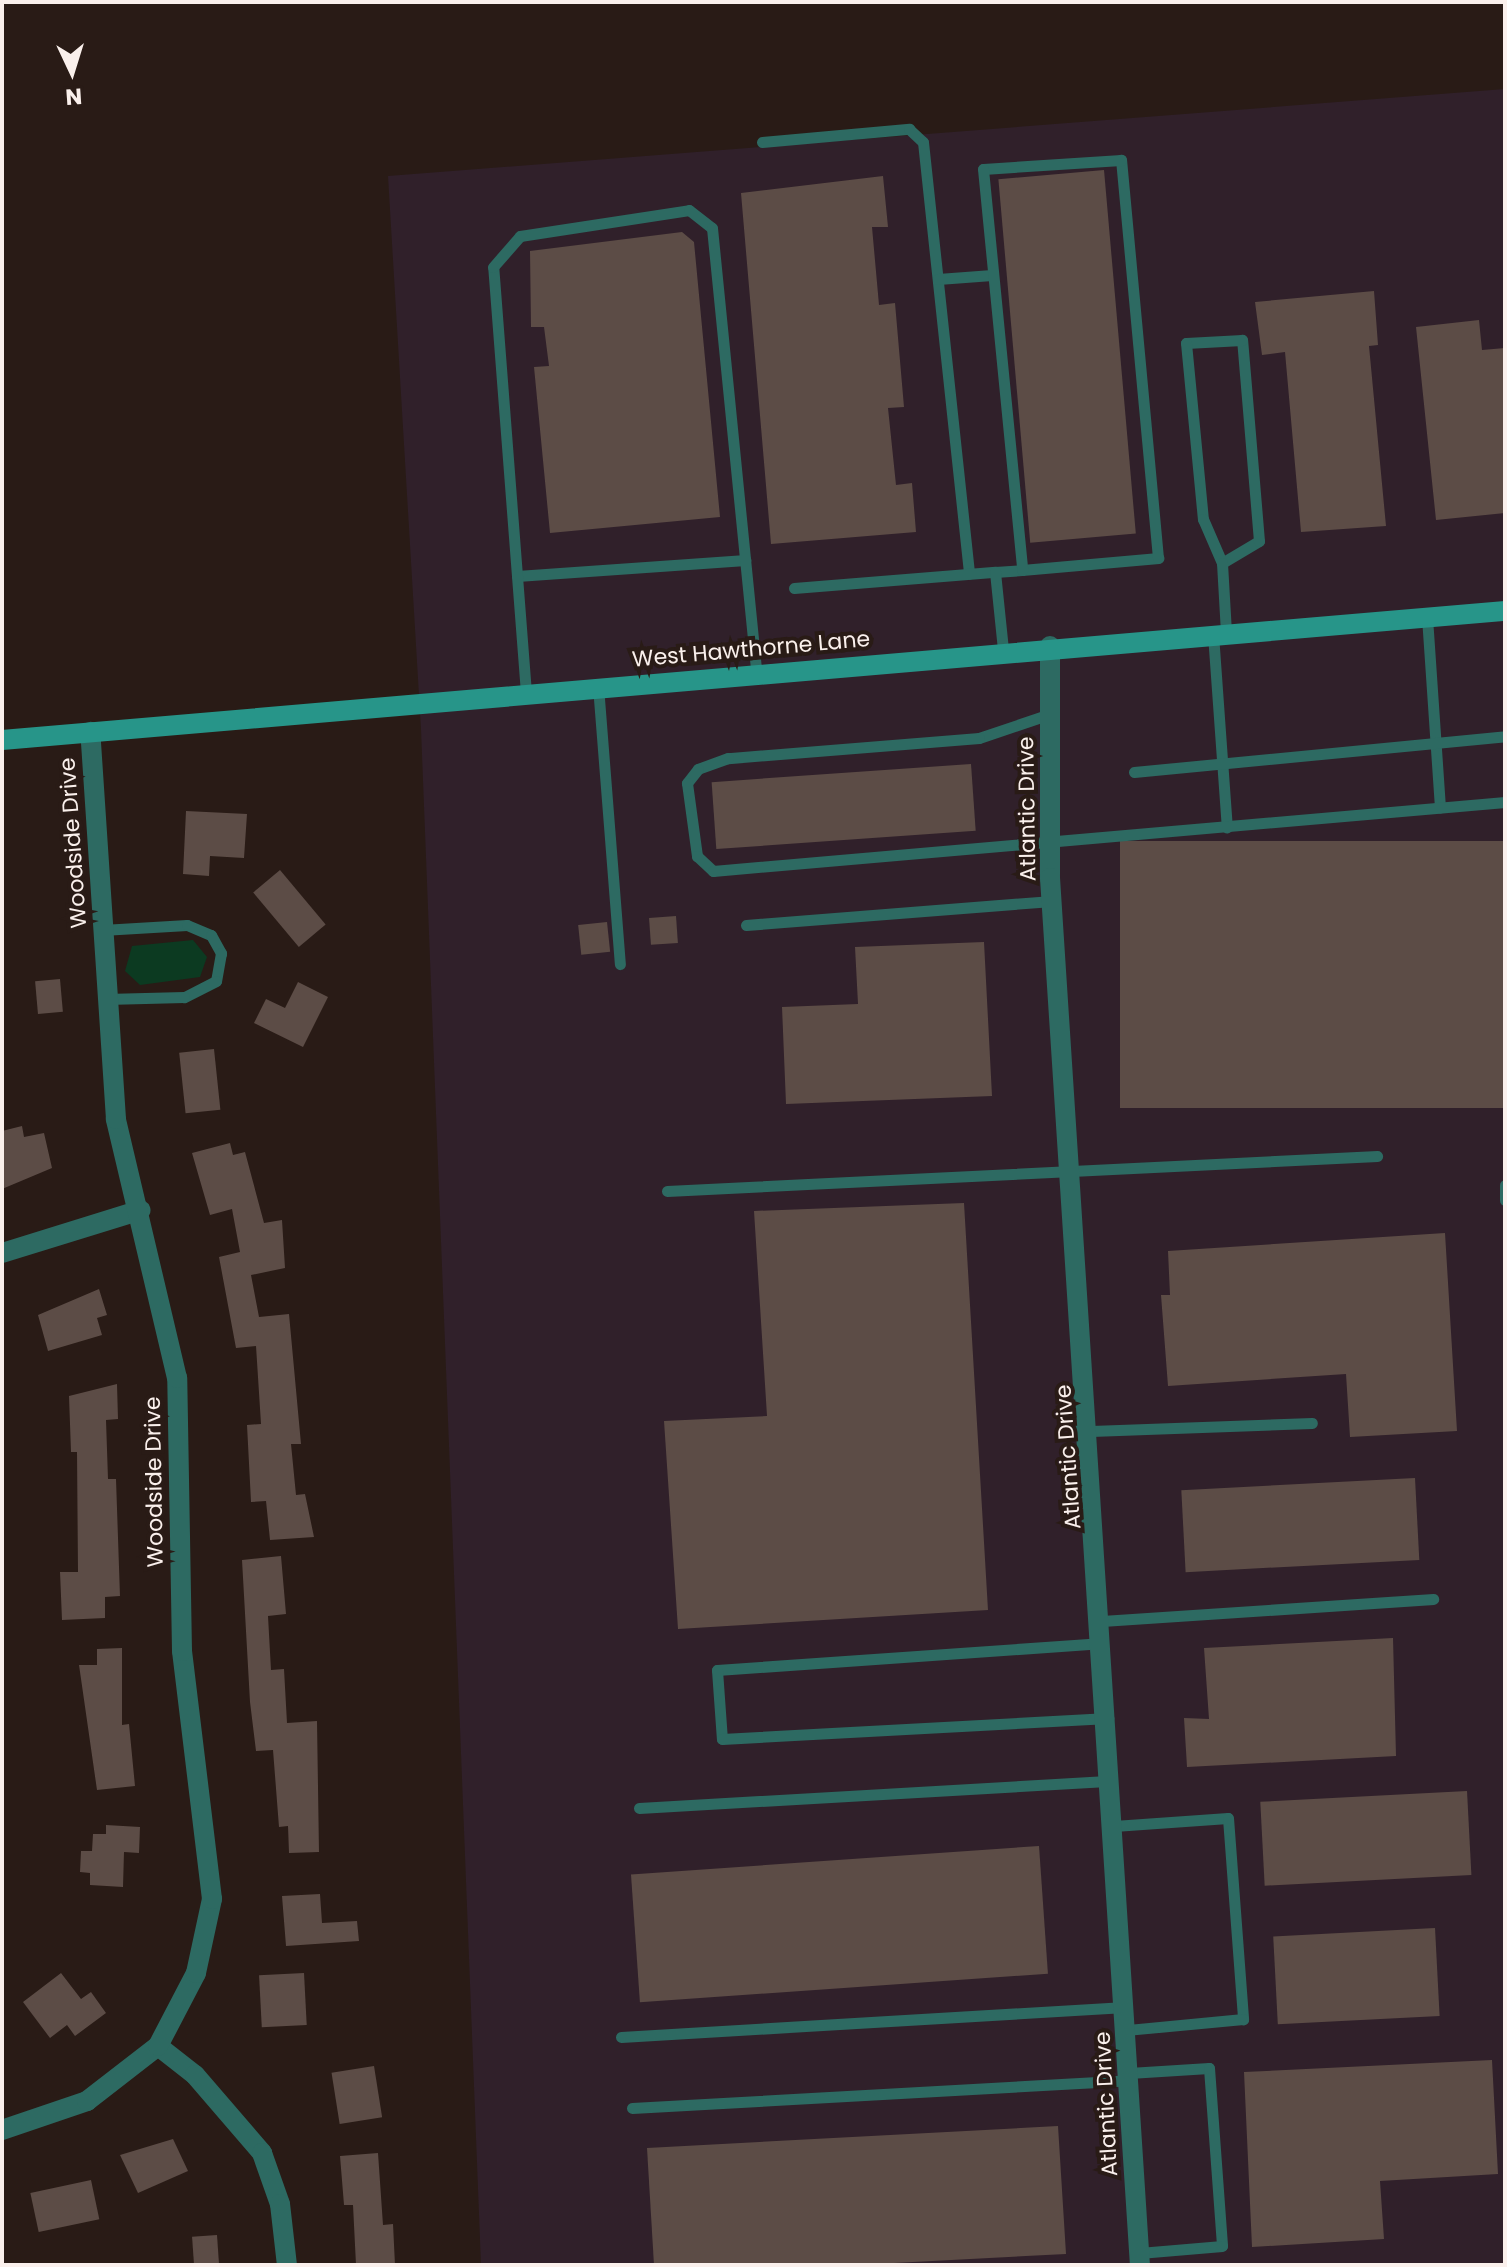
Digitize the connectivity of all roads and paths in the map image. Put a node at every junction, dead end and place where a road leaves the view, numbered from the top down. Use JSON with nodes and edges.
{"nodes":[{"id":1,"x":762,"y":142,"type":"dead end"},
{"id":2,"x":992,"y":275,"type":"junction"},
{"id":3,"x":938,"y":279,"type":"junction"},
{"id":4,"x":745,"y":560,"type":"junction"},
{"id":5,"x":1222,"y":563,"type":"junction"},
{"id":6,"x":1022,"y":570,"type":"junction"},
{"id":7,"x":995,"y":572,"type":"junction"},
{"id":8,"x":969,"y":574,"type":"junction"},
{"id":9,"x":517,"y":576,"type":"junction"},
{"id":10,"x":794,"y":588,"type":"dead end"},
{"id":11,"x":1505,"y":611,"type":"edge"},
{"id":12,"x":1427,"y":617,"type":"junction"},
{"id":13,"x":1220,"y":633,"type":"junction"},
{"id":14,"x":1050,"y":646,"type":"junction"},
{"id":15,"x":1003,"y":650,"type":"junction"},
{"id":16,"x":756,"y":672,"type":"junction"},
{"id":17,"x":598,"y":686,"type":"junction"},
{"id":18,"x":526,"y":693,"type":"junction"},
{"id":19,"x":1050,"y":714,"type":"junction"},
{"id":20,"x":90,"y":732,"type":"junction"},
{"id":21,"x":1505,"y":736,"type":"edge"},
{"id":22,"x":2,"y":740,"type":"edge"},
{"id":23,"x":1435,"y":743,"type":"junction"},
{"id":24,"x":1223,"y":764,"type":"junction"},
{"id":25,"x":1134,"y":772,"type":"dead end"},
{"id":26,"x":1505,"y":802,"type":"edge"},
{"id":27,"x":1440,"y":808,"type":"junction"},
{"id":28,"x":1227,"y":827,"type":"junction"},
{"id":29,"x":1050,"y":844,"type":"junction"},
{"id":30,"x":1052,"y":901,"type":"junction"},
{"id":31,"x":746,"y":925,"type":"dead end"},
{"id":32,"x":102,"y":930,"type":"junction"},
{"id":33,"x":620,"y":964,"type":"dead end"},
{"id":34,"x":106,"y":999,"type":"junction"},
{"id":35,"x":1377,"y":1156,"type":"dead end"},
{"id":36,"x":1072,"y":1173,"type":"junction"},
{"id":37,"x":1505,"y":1185,"type":"edge"},
{"id":38,"x":667,"y":1191,"type":"dead end"},
{"id":39,"x":1505,"y":1200,"type":"edge"},
{"id":40,"x":141,"y":1210,"type":"junction"},
{"id":41,"x":2,"y":1253,"type":"edge"},
{"id":42,"x":1312,"y":1423,"type":"dead end"},
{"id":43,"x":1091,"y":1431,"type":"junction"},
{"id":44,"x":1433,"y":1599,"type":"dead end"},
{"id":45,"x":1102,"y":1621,"type":"junction"},
{"id":46,"x":1104,"y":1643,"type":"junction"},
{"id":47,"x":1108,"y":1718,"type":"junction"},
{"id":48,"x":1112,"y":1781,"type":"junction"},
{"id":49,"x":639,"y":1808,"type":"dead end"},
{"id":50,"x":1114,"y":1826,"type":"junction"},
{"id":51,"x":1125,"y":2007,"type":"junction"},
{"id":52,"x":1126,"y":2030,"type":"junction"},
{"id":53,"x":621,"y":2037,"type":"dead end"},
{"id":54,"x":158,"y":2046,"type":"junction"},
{"id":55,"x":1129,"y":2076,"type":"junction"},
{"id":56,"x":632,"y":2108,"type":"dead end"},
{"id":57,"x":2,"y":2130,"type":"edge"},
{"id":58,"x":1140,"y":2259,"type":"edge"},
{"id":59,"x":287,"y":2265,"type":"edge"}],
"edges":[{"from":1,"to":3,"type":"lane"},
{"from":2,"to":3,"type":"lane"},
{"from":2,"to":6,"type":"lane"},
{"from":2,"to":6,"type":"lane"},
{"from":3,"to":8,"type":"lane"},
{"from":4,"to":9,"type":"lane"},
{"from":4,"to":9,"type":"lane"},
{"from":4,"to":16,"type":"lane"},
{"from":5,"to":5,"type":"lane"},
{"from":5,"to":13,"type":"lane"},
{"from":6,"to":7,"type":"lane"},
{"from":7,"to":8,"type":"lane"},
{"from":7,"to":15,"type":"lane"},
{"from":8,"to":10,"type":"lane"},
{"from":9,"to":18,"type":"lane"},
{"from":11,"to":12,"type":"street","name":"West Hawthorne Lane"},
{"from":12,"to":13,"type":"street","name":"West Hawthorne Lane"},
{"from":12,"to":23,"type":"lane"},
{"from":13,"to":14,"type":"street","name":"West Hawthorne Lane"},
{"from":13,"to":24,"type":"lane"},
{"from":14,"to":15,"type":"street","name":"West Hawthorne Lane"},
{"from":14,"to":19,"type":"street","name":"Atlantic Drive"},
{"from":15,"to":16,"type":"street","name":"West Hawthorne Lane"},
{"from":16,"to":17,"type":"street","name":"West Hawthorne Lane"},
{"from":17,"to":18,"type":"street","name":"West Hawthorne Lane"},
{"from":17,"to":33,"type":"lane"},
{"from":18,"to":20,"type":"street","name":"West Hawthorne Lane"},
{"from":19,"to":29,"type":"street","name":"Atlantic Drive"},
{"from":19,"to":29,"type":"lane"},
{"from":20,"to":22,"type":"street","name":"West Hawthorne Lane"},
{"from":20,"to":32,"type":"street","name":"Woodside Drive"},
{"from":21,"to":23,"type":"lane"},
{"from":23,"to":24,"type":"lane"},
{"from":23,"to":27,"type":"lane"},
{"from":24,"to":25,"type":"lane"},
{"from":24,"to":28,"type":"lane"},
{"from":26,"to":27,"type":"lane"},
{"from":27,"to":28,"type":"lane"},
{"from":28,"to":29,"type":"lane"},
{"from":29,"to":30,"type":"street","name":"Atlantic Drive"},
{"from":30,"to":31,"type":"lane"},
{"from":30,"to":36,"type":"street","name":"Atlantic Drive"},
{"from":32,"to":34,"type":"street","name":"Woodside Drive"},
{"from":32,"to":34,"type":"lane"},
{"from":34,"to":40,"type":"street","name":"Woodside Drive"},
{"from":35,"to":36,"type":"lane"},
{"from":36,"to":38,"type":"lane"},
{"from":36,"to":43,"type":"street","name":"Atlantic Drive"},
{"from":37,"to":39,"type":"lane"},
{"from":40,"to":41,"type":"street"},
{"from":40,"to":54,"type":"street","name":"Woodside Drive"},
{"from":42,"to":43,"type":"lane"},
{"from":43,"to":45,"type":"street","name":"Atlantic Drive"},
{"from":44,"to":45,"type":"lane"},
{"from":45,"to":46,"type":"street","name":"Atlantic Drive"},
{"from":46,"to":47,"type":"street","name":"Atlantic Drive"},
{"from":46,"to":47,"type":"lane"},
{"from":47,"to":48,"type":"street","name":"Atlantic Drive"},
{"from":48,"to":49,"type":"lane"},
{"from":48,"to":50,"type":"street","name":"Atlantic Drive"},
{"from":50,"to":51,"type":"street","name":"Atlantic Drive"},
{"from":50,"to":52,"type":"lane"},
{"from":51,"to":52,"type":"street","name":"Atlantic Drive"},
{"from":51,"to":53,"type":"lane"},
{"from":52,"to":55,"type":"street","name":"Atlantic Drive"},
{"from":54,"to":57,"type":"street","name":"Woodside Drive"},
{"from":54,"to":59,"type":"street"},
{"from":55,"to":56,"type":"lane"},
{"from":55,"to":58,"type":"street","name":"Atlantic Drive"},
{"from":55,"to":58,"type":"lane"}]}
